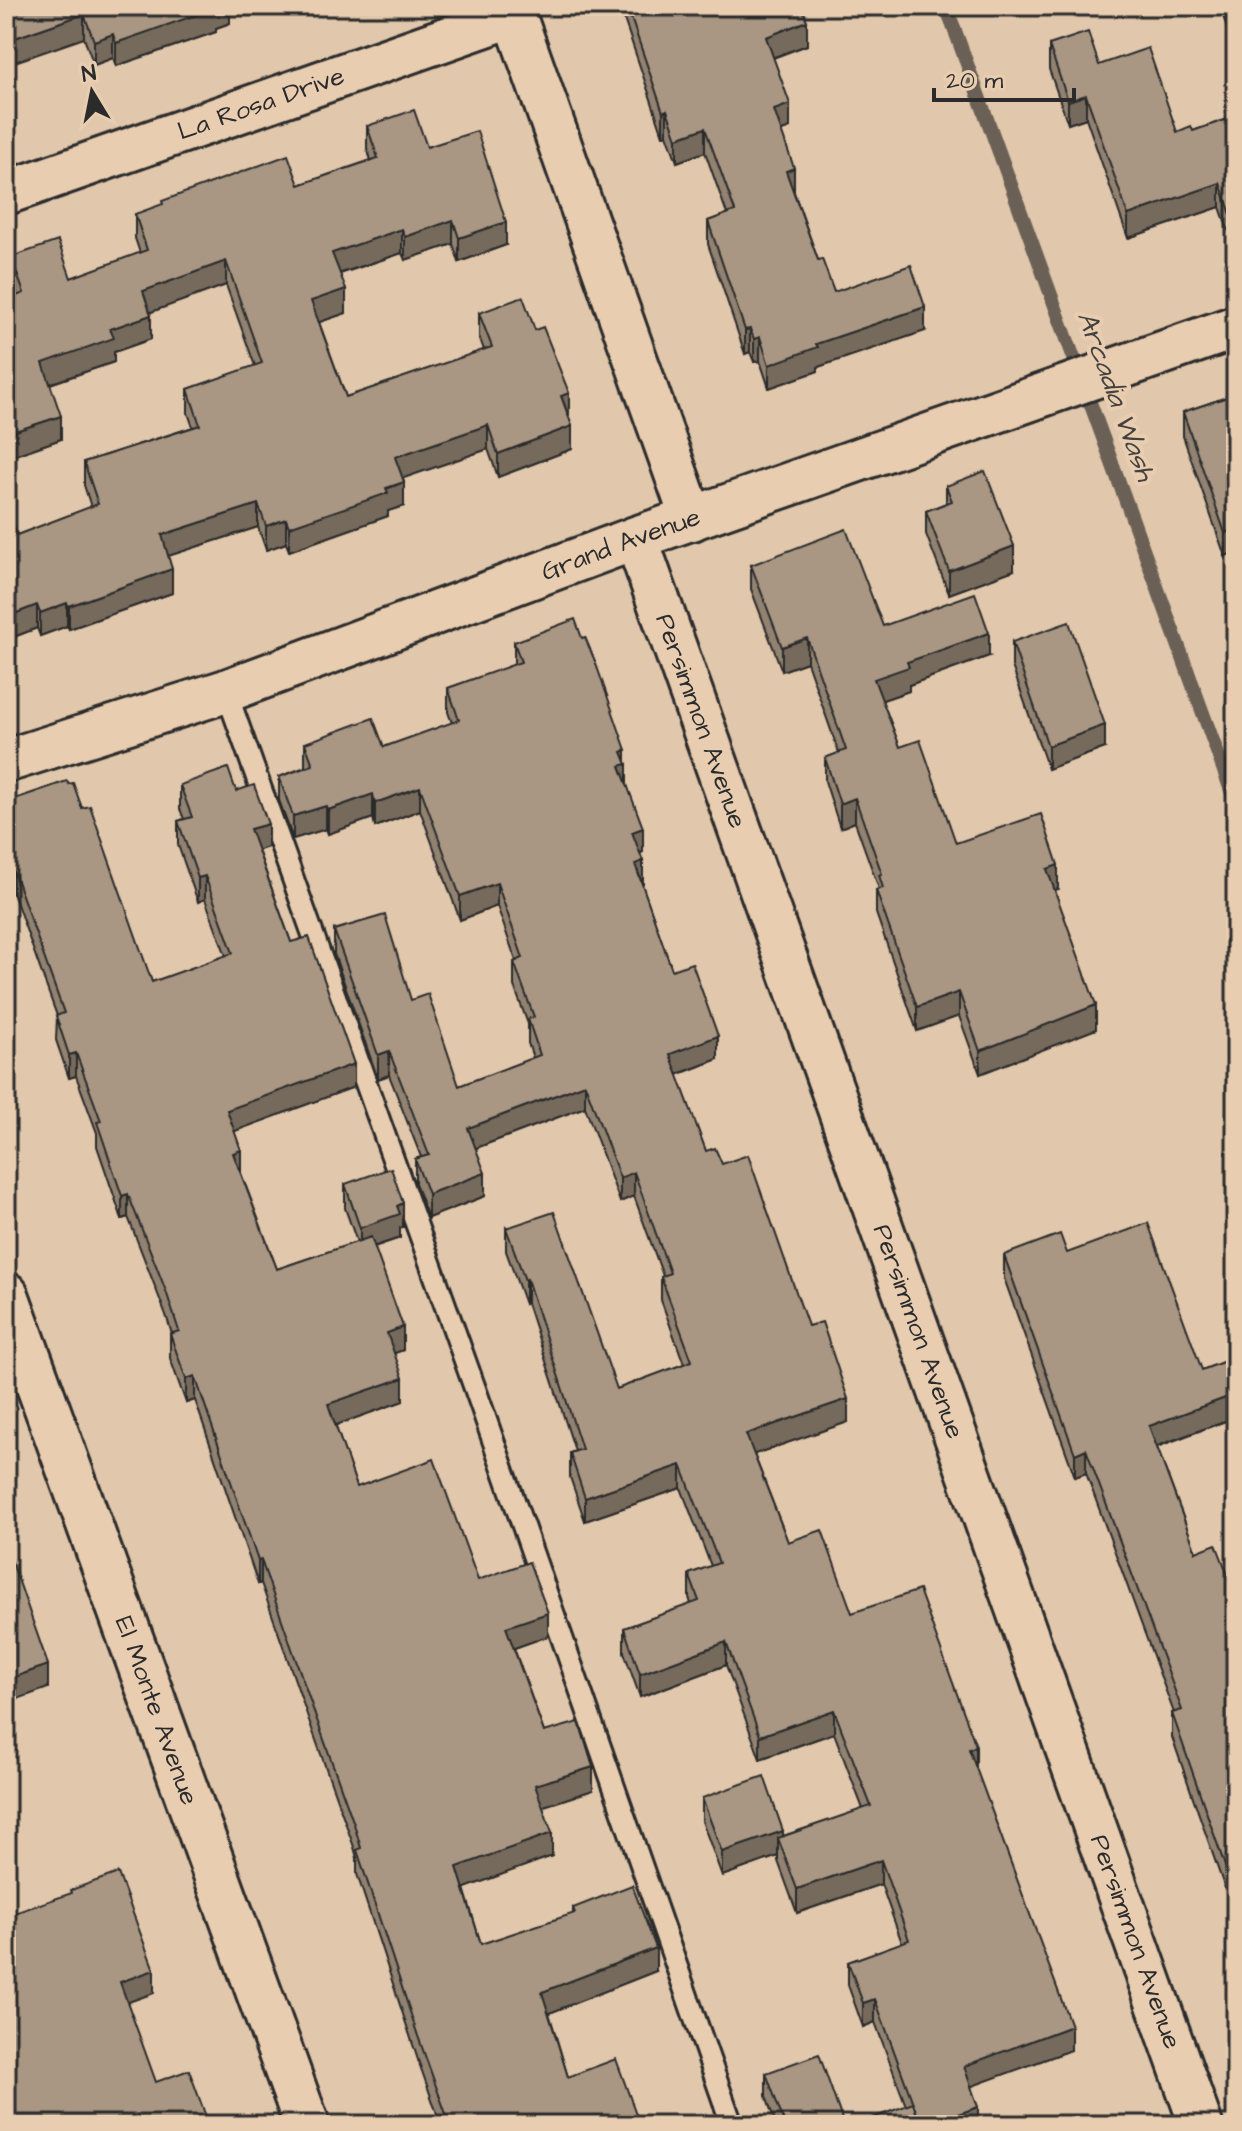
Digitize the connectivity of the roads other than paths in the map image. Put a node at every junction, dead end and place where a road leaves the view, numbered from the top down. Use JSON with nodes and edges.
{"nodes":[{"id":1,"x":512,"y":10,"type":"edge"},
{"id":2,"x":6,"y":193,"type":"edge"},
{"id":3,"x":1236,"y":327,"type":"edge"},
{"id":4,"x":692,"y":519,"type":"junction"},
{"id":5,"x":636,"y":538,"type":"junction"},
{"id":6,"x":226,"y":691,"type":"junction"},
{"id":7,"x":6,"y":761,"type":"edge"},
{"id":8,"x":6,"y":1295,"type":"edge"},
{"id":9,"x":307,"y":2125,"type":"edge"},
{"id":10,"x":732,"y":2125,"type":"edge"},
{"id":11,"x":1201,"y":2125,"type":"edge"}],
"edges":[{"from":1,"to":2,"type":"street","name":"La Rosa Drive"},
{"from":1,"to":4,"type":"street"},
{"from":3,"to":4,"type":"street","name":"Grand Avenue"},
{"from":4,"to":5,"type":"street","name":"Grand Avenue"},
{"from":5,"to":6,"type":"street","name":"Grand Avenue"},
{"from":5,"to":11,"type":"street","name":"Persimmon Avenue"},
{"from":6,"to":7,"type":"street","name":"Grand Avenue"},
{"from":6,"to":10,"type":"lane"},
{"from":8,"to":9,"type":"street","name":"El Monte Avenue"}]}
